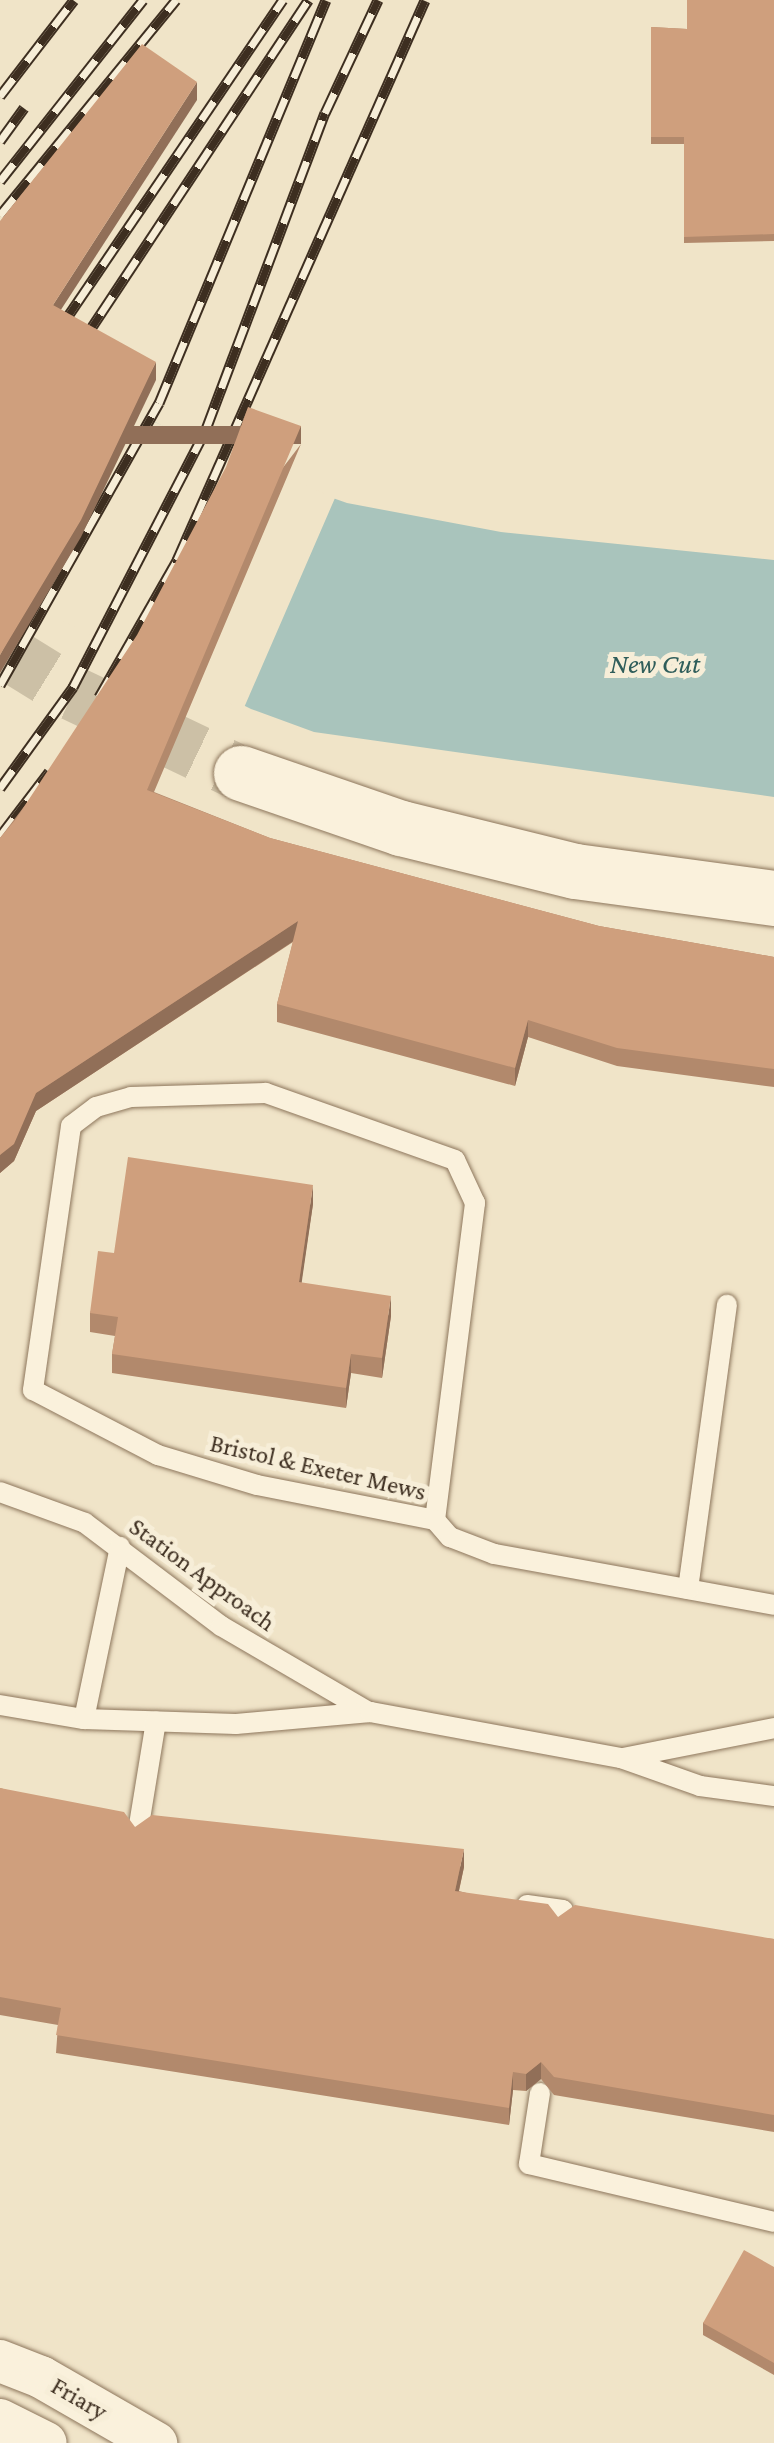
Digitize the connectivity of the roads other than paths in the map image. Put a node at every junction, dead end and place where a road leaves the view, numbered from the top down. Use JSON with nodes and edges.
{"nodes":[{"id":1,"x":242,"y":773,"type":"tunnel mouth"},
{"id":2,"x":774,"y":898,"type":"edge"},
{"id":3,"x":728,"y":1305,"type":"dead end"},
{"id":4,"x":0,"y":1492,"type":"edge"},
{"id":5,"x":435,"y":1520,"type":"junction"},
{"id":6,"x":120,"y":1547,"type":"junction"},
{"id":7,"x":688,"y":1589,"type":"junction"},
{"id":8,"x":774,"y":1604,"type":"edge"},
{"id":9,"x":0,"y":1706,"type":"edge"},
{"id":10,"x":370,"y":1712,"type":"junction"},
{"id":11,"x":84,"y":1719,"type":"junction"},
{"id":12,"x":156,"y":1721,"type":"junction"},
{"id":13,"x":774,"y":1728,"type":"edge"},
{"id":14,"x":621,"y":1758,"type":"junction"},
{"id":15,"x":774,"y":1796,"type":"edge"},
{"id":16,"x":138,"y":1831,"type":"edge"},
{"id":17,"x":512,"y":1904,"type":"edge"},
{"id":18,"x":561,"y":1921,"type":"edge"},
{"id":19,"x":540,"y":2093,"type":"edge"},
{"id":20,"x":774,"y":2222,"type":"edge"},
{"id":21,"x":0,"y":2361,"type":"edge"},
{"id":22,"x":0,"y":2420,"type":"edge"},
{"id":23,"x":46,"y":2443,"type":"edge"},
{"id":24,"x":156,"y":2443,"type":"edge"}],
"edges":[{"from":1,"to":2,"type":"street"},
{"from":3,"to":7,"type":"lane"},
{"from":4,"to":6,"type":"lane","name":"Station Approach"},
{"from":5,"to":5,"type":"lane","name":"Bristol & Exeter Mews"},
{"from":5,"to":7,"type":"lane","name":"Bristol & Exeter Mews"},
{"from":6,"to":10,"type":"lane","name":"Station Approach"},
{"from":6,"to":11,"type":"lane"},
{"from":7,"to":8,"type":"lane","name":"Bristol & Exeter Mews"},
{"from":9,"to":11,"type":"lane","name":"Station Approach"},
{"from":10,"to":12,"type":"lane","name":"Station Approach"},
{"from":10,"to":14,"type":"lane","name":"Station Approach"},
{"from":11,"to":12,"type":"lane","name":"Station Approach"},
{"from":12,"to":16,"type":"lane"},
{"from":13,"to":14,"type":"lane","name":"Station Approach"},
{"from":14,"to":15,"type":"lane","name":"Station Approach"},
{"from":17,"to":18,"type":"lane"},
{"from":19,"to":20,"type":"lane"},
{"from":21,"to":24,"type":"street","name":"Friary"},
{"from":22,"to":23,"type":"street"}]}
